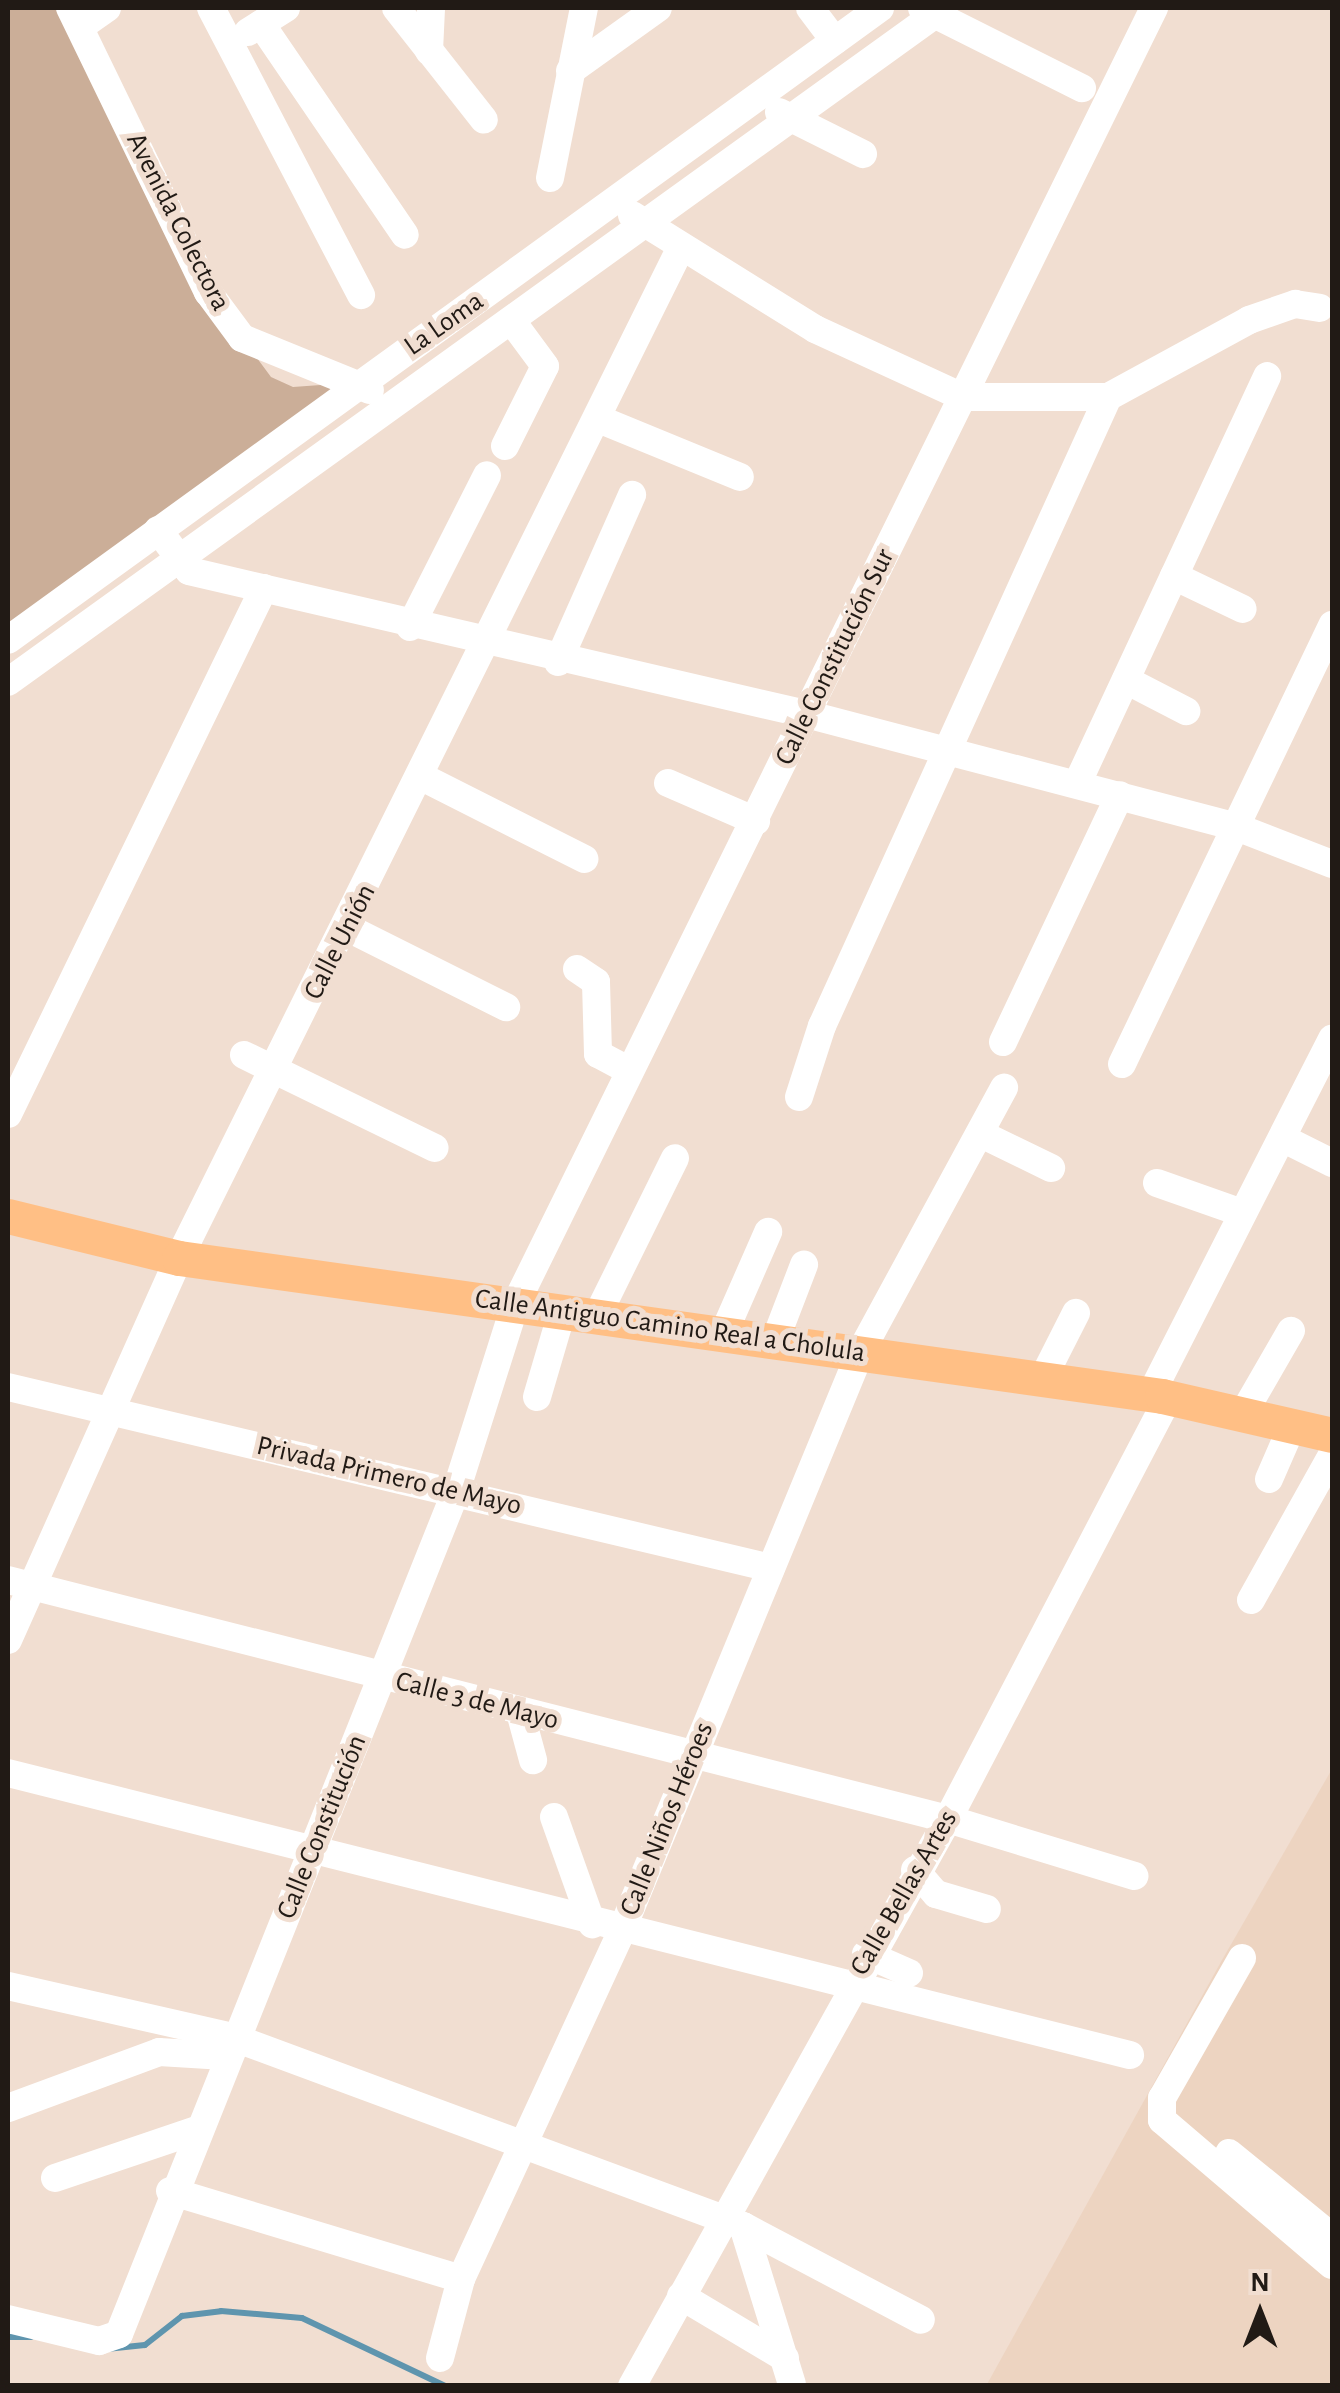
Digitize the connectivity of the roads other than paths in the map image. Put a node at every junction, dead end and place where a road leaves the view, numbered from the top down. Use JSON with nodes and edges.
{"nodes":[{"id":1,"x":107,"y":8,"type":"edge"},
{"id":2,"x":211,"y":8,"type":"edge"},
{"id":3,"x":286,"y":8,"type":"edge"},
{"id":4,"x":396,"y":8,"type":"edge"},
{"id":5,"x":431,"y":8,"type":"edge"},
{"id":6,"x":584,"y":8,"type":"edge"},
{"id":7,"x":658,"y":8,"type":"edge"},
{"id":8,"x":810,"y":8,"type":"edge"},
{"id":9,"x":880,"y":8,"type":"edge"},
{"id":10,"x":1154,"y":8,"type":"edge"},
{"id":11,"x":932,"y":10,"type":"edge"},
{"id":12,"x":75,"y":17,"type":"edge"},
{"id":13,"x":261,"y":24,"type":"junction"},
{"id":14,"x":834,"y":41,"type":"junction"},
{"id":15,"x":229,"y":44,"type":"junction"},
{"id":16,"x":429,"y":51,"type":"junction"},
{"id":17,"x":570,"y":70,"type":"junction"},
{"id":18,"x":1082,"y":88,"type":"dead end"},
{"id":19,"x":756,"y":99,"type":"junction"},
{"id":20,"x":790,"y":117,"type":"junction"},
{"id":21,"x":484,"y":120,"type":"dead end"},
{"id":22,"x":863,"y":154,"type":"dead end"},
{"id":23,"x":550,"y":178,"type":"dead end"},
{"id":24,"x":614,"y":202,"type":"junction"},
{"id":25,"x":644,"y":224,"type":"junction"},
{"id":26,"x":404,"y":235,"type":"dead end"},
{"id":27,"x":681,"y":247,"type":"junction"},
{"id":28,"x":362,"y":295,"type":"dead end"},
{"id":29,"x":1320,"y":308,"type":"dead end"},
{"id":30,"x":511,"y":320,"type":"junction"},
{"id":31,"x":1268,"y":376,"type":"dead end"},
{"id":32,"x":362,"y":382,"type":"junction"},
{"id":33,"x":963,"y":398,"type":"junction"},
{"id":34,"x":1108,"y":398,"type":"junction"},
{"id":35,"x":389,"y":409,"type":"junction"},
{"id":36,"x":600,"y":420,"type":"junction"},
{"id":37,"x":505,"y":446,"type":"dead end"},
{"id":38,"x":487,"y":475,"type":"dead end"},
{"id":39,"x":740,"y":477,"type":"dead end"},
{"id":40,"x":632,"y":495,"type":"dead end"},
{"id":41,"x":158,"y":530,"type":"junction"},
{"id":42,"x":174,"y":558,"type":"junction"},
{"id":43,"x":1174,"y":576,"type":"junction"},
{"id":44,"x":264,"y":588,"type":"junction"},
{"id":45,"x":1243,"y":609,"type":"dead end"},
{"id":46,"x":1332,"y":625,"type":"edge"},
{"id":47,"x":410,"y":627,"type":"junction"},
{"id":48,"x":8,"y":640,"type":"edge"},
{"id":49,"x":486,"y":646,"type":"junction"},
{"id":50,"x":558,"y":662,"type":"junction"},
{"id":51,"x":1126,"y":680,"type":"junction"},
{"id":52,"x":8,"y":682,"type":"edge"},
{"id":53,"x":1186,"y":711,"type":"dead end"},
{"id":54,"x":806,"y":714,"type":"junction"},
{"id":55,"x":950,"y":753,"type":"junction"},
{"id":56,"x":422,"y":777,"type":"junction"},
{"id":57,"x":668,"y":782,"type":"dead end"},
{"id":58,"x":1076,"y":784,"type":"junction"},
{"id":59,"x":1120,"y":796,"type":"junction"},
{"id":60,"x":756,"y":821,"type":"junction"},
{"id":61,"x":1234,"y":826,"type":"junction"},
{"id":62,"x":584,"y":859,"type":"dead end"},
{"id":63,"x":1332,"y":864,"type":"edge"},
{"id":64,"x":348,"y":928,"type":"junction"},
{"id":65,"x":577,"y":969,"type":"dead end"},
{"id":66,"x":506,"y":1007,"type":"dead end"},
{"id":67,"x":1332,"y":1038,"type":"edge"},
{"id":68,"x":1002,"y":1042,"type":"dead end"},
{"id":69,"x":244,"y":1055,"type":"dead end"},
{"id":70,"x":1122,"y":1064,"type":"dead end"},
{"id":71,"x":274,"y":1069,"type":"junction"},
{"id":72,"x":630,"y":1071,"type":"junction"},
{"id":73,"x":1322,"y":1082,"type":"edge"},
{"id":74,"x":1004,"y":1088,"type":"dead end"},
{"id":75,"x":799,"y":1098,"type":"dead end"},
{"id":76,"x":8,"y":1114,"type":"edge"},
{"id":77,"x":981,"y":1134,"type":"junction"},
{"id":78,"x":1282,"y":1138,"type":"junction"},
{"id":79,"x":436,"y":1148,"type":"dead end"},
{"id":80,"x":675,"y":1158,"type":"dead end"},
{"id":81,"x":1332,"y":1162,"type":"edge"},
{"id":82,"x":1051,"y":1168,"type":"dead end"},
{"id":83,"x":1157,"y":1183,"type":"dead end"},
{"id":84,"x":1242,"y":1213,"type":"junction"},
{"id":85,"x":8,"y":1216,"type":"edge"},
{"id":86,"x":768,"y":1232,"type":"dead end"},
{"id":87,"x":179,"y":1258,"type":"junction"},
{"id":88,"x":804,"y":1264,"type":"dead end"},
{"id":89,"x":515,"y":1305,"type":"junction"},
{"id":90,"x":562,"y":1312,"type":"junction"},
{"id":91,"x":1076,"y":1314,"type":"dead end"},
{"id":92,"x":597,"y":1316,"type":"junction"},
{"id":93,"x":1291,"y":1331,"type":"dead end"},
{"id":94,"x":722,"y":1336,"type":"junction"},
{"id":95,"x":774,"y":1342,"type":"junction"},
{"id":96,"x":860,"y":1352,"type":"junction"},
{"id":97,"x":1043,"y":1378,"type":"junction"},
{"id":98,"x":8,"y":1387,"type":"edge"},
{"id":99,"x":1160,"y":1395,"type":"junction"},
{"id":100,"x":537,"y":1397,"type":"dead end"},
{"id":101,"x":110,"y":1411,"type":"junction"},
{"id":102,"x":1243,"y":1414,"type":"junction"},
{"id":103,"x":1292,"y":1426,"type":"junction"},
{"id":104,"x":1332,"y":1436,"type":"edge"},
{"id":105,"x":1332,"y":1455,"type":"edge"},
{"id":106,"x":1269,"y":1479,"type":"dead end"},
{"id":107,"x":456,"y":1491,"type":"junction"},
{"id":108,"x":771,"y":1568,"type":"junction"},
{"id":109,"x":19,"y":1583,"type":"edge"},
{"id":110,"x":1251,"y":1600,"type":"dead end"},
{"id":111,"x":8,"y":1640,"type":"edge"},
{"id":112,"x":382,"y":1678,"type":"junction"},
{"id":113,"x":520,"y":1712,"type":"junction"},
{"id":114,"x":694,"y":1754,"type":"junction"},
{"id":115,"x":533,"y":1760,"type":"dead end"},
{"id":116,"x":8,"y":1773,"type":"edge"},
{"id":117,"x":554,"y":1817,"type":"dead end"},
{"id":118,"x":948,"y":1818,"type":"junction"},
{"id":119,"x":314,"y":1852,"type":"junction"},
{"id":120,"x":915,"y":1870,"type":"junction"},
{"id":121,"x":1135,"y":1876,"type":"dead end"},
{"id":122,"x":986,"y":1909,"type":"dead end"},
{"id":123,"x":592,"y":1924,"type":"junction"},
{"id":124,"x":621,"y":1932,"type":"junction"},
{"id":125,"x":866,"y":1954,"type":"junction"},
{"id":126,"x":1242,"y":1958,"type":"dead end"},
{"id":127,"x":909,"y":1973,"type":"dead end"},
{"id":128,"x":852,"y":1982,"type":"junction"},
{"id":129,"x":8,"y":1986,"type":"edge"},
{"id":130,"x":228,"y":2047,"type":"junction"},
{"id":131,"x":1130,"y":2055,"type":"dead end"},
{"id":132,"x":1162,"y":2098,"type":"junction"},
{"id":133,"x":8,"y":2108,"type":"edge"},
{"id":134,"x":194,"y":2130,"type":"junction"},
{"id":135,"x":518,"y":2149,"type":"junction"},
{"id":136,"x":55,"y":2178,"type":"dead end"},
{"id":137,"x":170,"y":2191,"type":"junction"},
{"id":138,"x":732,"y":2223,"type":"junction"},
{"id":139,"x":1332,"y":2237,"type":"edge"},
{"id":140,"x":1332,"y":2265,"type":"edge"},
{"id":141,"x":461,"y":2279,"type":"junction"},
{"id":142,"x":681,"y":2296,"type":"junction"},
{"id":143,"x":8,"y":2320,"type":"edge"},
{"id":144,"x":921,"y":2320,"type":"dead end"},
{"id":145,"x":440,"y":2358,"type":"dead end"},
{"id":146,"x":789,"y":2371,"type":"edge"},
{"id":147,"x":632,"y":2386,"type":"edge"}],
"edges":[{"from":1,"to":12,"type":"street"},
{"from":2,"to":15,"type":"street"},
{"from":3,"to":13,"type":"street"},
{"from":4,"to":16,"type":"street"},
{"from":5,"to":16,"type":"street"},
{"from":6,"to":17,"type":"street"},
{"from":7,"to":17,"type":"street"},
{"from":8,"to":14,"type":"street"},
{"from":9,"to":14,"type":"street","name":"La Loma"},
{"from":10,"to":33,"type":"street","name":"Calle Constitución Sur"},
{"from":11,"to":18,"type":"street"},
{"from":11,"to":20,"type":"street"},
{"from":12,"to":32,"type":"street","name":"Avenida Colectora"},
{"from":13,"to":15,"type":"street"},
{"from":13,"to":26,"type":"street"},
{"from":14,"to":19,"type":"street","name":"La Loma"},
{"from":15,"to":28,"type":"street"},
{"from":16,"to":21,"type":"street"},
{"from":17,"to":23,"type":"street"},
{"from":19,"to":20,"type":"street"},
{"from":19,"to":24,"type":"street","name":"La Loma"},
{"from":20,"to":22,"type":"street"},
{"from":20,"to":25,"type":"street"},
{"from":24,"to":25,"type":"street"},
{"from":24,"to":32,"type":"street","name":"La Loma"},
{"from":25,"to":27,"type":"street"},
{"from":25,"to":30,"type":"street"},
{"from":27,"to":33,"type":"street"},
{"from":27,"to":36,"type":"street","name":"Calle Unión"},
{"from":29,"to":34,"type":"street"},
{"from":30,"to":35,"type":"street"},
{"from":30,"to":37,"type":"street"},
{"from":31,"to":43,"type":"street"},
{"from":32,"to":35,"type":"street","name":"Avenida Colectora"},
{"from":32,"to":41,"type":"street","name":"La Loma"},
{"from":33,"to":34,"type":"street"},
{"from":33,"to":54,"type":"street","name":"Calle Constitución Sur"},
{"from":34,"to":55,"type":"street"},
{"from":35,"to":42,"type":"street"},
{"from":36,"to":39,"type":"street"},
{"from":36,"to":49,"type":"street","name":"Calle Unión"},
{"from":38,"to":47,"type":"street"},
{"from":40,"to":50,"type":"street"},
{"from":41,"to":42,"type":"street"},
{"from":41,"to":48,"type":"street","name":"La Loma"},
{"from":42,"to":44,"type":"street"},
{"from":42,"to":52,"type":"street"},
{"from":43,"to":45,"type":"street"},
{"from":43,"to":51,"type":"street"},
{"from":44,"to":47,"type":"street"},
{"from":44,"to":76,"type":"street"},
{"from":46,"to":61,"type":"street"},
{"from":47,"to":49,"type":"street"},
{"from":49,"to":50,"type":"street"},
{"from":49,"to":56,"type":"street","name":"Calle Unión"},
{"from":50,"to":54,"type":"street"},
{"from":51,"to":53,"type":"street"},
{"from":51,"to":58,"type":"street"},
{"from":54,"to":55,"type":"street"},
{"from":54,"to":60,"type":"street","name":"Calle Constitución Sur"},
{"from":55,"to":58,"type":"street"},
{"from":55,"to":75,"type":"street"},
{"from":56,"to":62,"type":"street"},
{"from":56,"to":64,"type":"street","name":"Calle Unión"},
{"from":57,"to":60,"type":"street"},
{"from":58,"to":59,"type":"street"},
{"from":59,"to":61,"type":"street"},
{"from":59,"to":68,"type":"street"},
{"from":60,"to":72,"type":"street","name":"Calle Constitución Sur"},
{"from":61,"to":63,"type":"street"},
{"from":61,"to":70,"type":"street"},
{"from":64,"to":66,"type":"street"},
{"from":64,"to":71,"type":"street","name":"Calle Unión"},
{"from":65,"to":72,"type":"street"},
{"from":67,"to":73,"type":"street","name":"Calle Bellas Artes"},
{"from":69,"to":71,"type":"street"},
{"from":71,"to":79,"type":"street"},
{"from":71,"to":87,"type":"street","name":"Calle Unión"},
{"from":72,"to":89,"type":"street","name":"Calle Constitución Sur"},
{"from":73,"to":78,"type":"street","name":"Calle Bellas Artes"},
{"from":74,"to":77,"type":"street","name":"Calle Niños Héroes"},
{"from":77,"to":82,"type":"street"},
{"from":77,"to":96,"type":"street","name":"Calle Niños Héroes"},
{"from":78,"to":81,"type":"street"},
{"from":78,"to":84,"type":"street","name":"Calle Bellas Artes"},
{"from":80,"to":92,"type":"street"},
{"from":83,"to":84,"type":"street"},
{"from":84,"to":99,"type":"street","name":"Calle Bellas Artes"},
{"from":85,"to":87,"type":"main road","name":"Calle Antiguo Camino Real a Cholula"},
{"from":86,"to":94,"type":"street"},
{"from":87,"to":89,"type":"main road","name":"Calle Antiguo Camino Real a Cholula"},
{"from":87,"to":101,"type":"street","name":"Calle Unión"},
{"from":88,"to":95,"type":"street"},
{"from":89,"to":90,"type":"main road","name":"Calle Antiguo Camino Real a Cholula"},
{"from":89,"to":107,"type":"street","name":"Calle Constitución"},
{"from":90,"to":92,"type":"main road","name":"Calle Antiguo Camino Real a Cholula"},
{"from":90,"to":100,"type":"street"},
{"from":91,"to":97,"type":"street"},
{"from":92,"to":94,"type":"main road","name":"Calle Antiguo Camino Real a Cholula"},
{"from":93,"to":102,"type":"street"},
{"from":94,"to":95,"type":"main road","name":"Calle Antiguo Camino Real a Cholula"},
{"from":95,"to":96,"type":"main road","name":"Calle Antiguo Camino Real a Cholula"},
{"from":96,"to":97,"type":"main road","name":"Calle Antiguo Camino Real a Cholula"},
{"from":96,"to":108,"type":"street","name":"Calle Niños Héroes"},
{"from":97,"to":99,"type":"main road","name":"Calle Antiguo Camino Real a Cholula"},
{"from":98,"to":101,"type":"street","name":"Privada Primero de Mayo"},
{"from":99,"to":102,"type":"main road","name":"Calle Antiguo Camino Real a Cholula"},
{"from":99,"to":118,"type":"street","name":"Calle Bellas Artes"},
{"from":101,"to":107,"type":"street","name":"Privada Primero de Mayo"},
{"from":101,"to":109,"type":"street","name":"Calle Unión"},
{"from":102,"to":103,"type":"main road","name":"Calle Antiguo Camino Real a Cholula"},
{"from":103,"to":104,"type":"main road","name":"Calle Antiguo Camino Real a Cholula"},
{"from":103,"to":106,"type":"street"},
{"from":105,"to":110,"type":"street"},
{"from":107,"to":108,"type":"street","name":"Privada Primero de Mayo"},
{"from":107,"to":112,"type":"street","name":"Calle Constitución"},
{"from":108,"to":114,"type":"street","name":"Calle Niños Héroes"},
{"from":109,"to":111,"type":"street","name":"Calle Unión"},
{"from":109,"to":112,"type":"street","name":"Calle 3 de Mayo"},
{"from":112,"to":113,"type":"street","name":"Calle 3 de Mayo"},
{"from":112,"to":119,"type":"street","name":"Calle Constitución"},
{"from":113,"to":114,"type":"street","name":"Calle 3 de Mayo"},
{"from":113,"to":115,"type":"street"},
{"from":114,"to":118,"type":"street","name":"Calle 3 de Mayo"},
{"from":114,"to":124,"type":"street","name":"Calle Niños Héroes"},
{"from":116,"to":119,"type":"street"},
{"from":117,"to":123,"type":"street"},
{"from":118,"to":120,"type":"street","name":"Calle Bellas Artes"},
{"from":118,"to":121,"type":"street","name":"Calle 3 de Mayo"},
{"from":119,"to":123,"type":"street"},
{"from":119,"to":130,"type":"street","name":"Calle Constitución"},
{"from":120,"to":122,"type":"street"},
{"from":120,"to":125,"type":"street","name":"Calle Bellas Artes"},
{"from":123,"to":124,"type":"street"},
{"from":124,"to":128,"type":"street"},
{"from":124,"to":135,"type":"street","name":"Calle Niños Héroes"},
{"from":125,"to":127,"type":"street"},
{"from":125,"to":128,"type":"street","name":"Calle Bellas Artes"},
{"from":126,"to":132,"type":"street"},
{"from":128,"to":131,"type":"street"},
{"from":128,"to":138,"type":"street","name":"Calle Bellas Artes"},
{"from":129,"to":130,"type":"street"},
{"from":130,"to":133,"type":"street"},
{"from":130,"to":134,"type":"street","name":"Calle Constitución"},
{"from":130,"to":135,"type":"street"},
{"from":132,"to":139,"type":"street"},
{"from":132,"to":140,"type":"street"},
{"from":134,"to":136,"type":"street"},
{"from":134,"to":137,"type":"street","name":"Calle Constitución"},
{"from":135,"to":138,"type":"street"},
{"from":135,"to":141,"type":"street","name":"Calle Niños Héroes"},
{"from":137,"to":141,"type":"street"},
{"from":137,"to":143,"type":"street","name":"Calle Constitución"},
{"from":138,"to":142,"type":"street","name":"Calle Bellas Artes"},
{"from":138,"to":144,"type":"street"},
{"from":138,"to":146,"type":"street"},
{"from":141,"to":145,"type":"street","name":"Calle Niños Héroes"},
{"from":142,"to":146,"type":"street"},
{"from":142,"to":147,"type":"street","name":"Calle Bellas Artes"}]}
